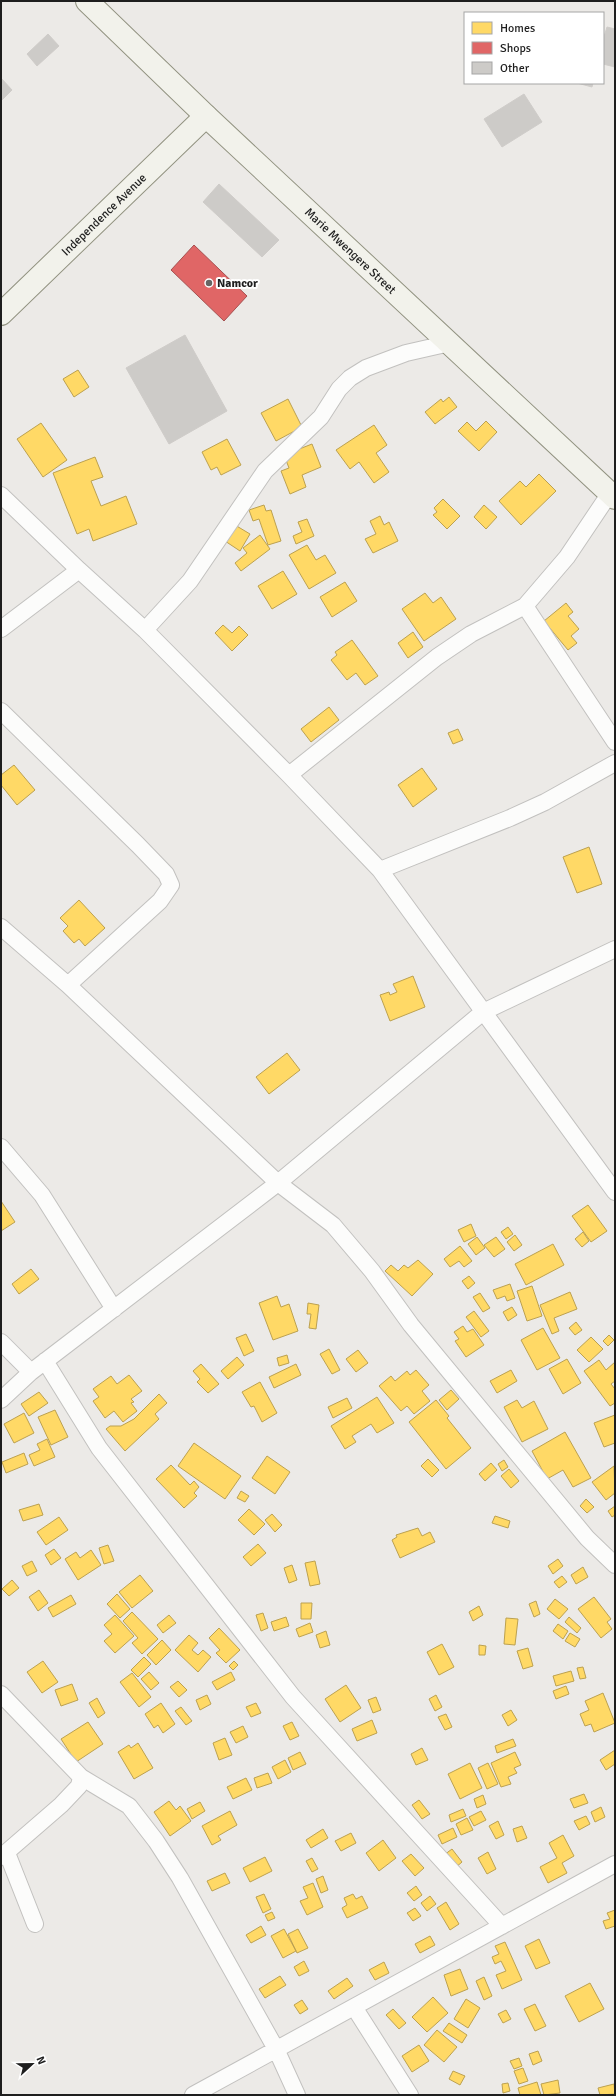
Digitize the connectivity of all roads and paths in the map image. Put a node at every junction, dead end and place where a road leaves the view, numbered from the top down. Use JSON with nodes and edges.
{"nodes":[{"id":1,"x":87,"y":1,"type":"edge"},
{"id":2,"x":206,"y":116,"type":"junction"},
{"id":3,"x":1,"y":314,"type":"edge"},
{"id":4,"x":450,"y":343,"type":"junction"},
{"id":5,"x":1,"y":495,"type":"edge"},
{"id":6,"x":613,"y":496,"type":"edge"},
{"id":7,"x":79,"y":570,"type":"junction"},
{"id":8,"x":525,"y":606,"type":"junction"},
{"id":9,"x":1,"y":629,"type":"edge"},
{"id":10,"x":145,"y":630,"type":"junction"},
{"id":11,"x":1,"y":711,"type":"edge"},
{"id":12,"x":615,"y":742,"type":"edge"},
{"id":13,"x":615,"y":763,"type":"edge"},
{"id":14,"x":289,"y":775,"type":"junction"},
{"id":15,"x":380,"y":870,"type":"junction"},
{"id":16,"x":1,"y":927,"type":"edge"},
{"id":17,"x":615,"y":949,"type":"edge"},
{"id":18,"x":68,"y":985,"type":"junction"},
{"id":19,"x":483,"y":1012,"type":"junction"},
{"id":20,"x":1,"y":1147,"type":"edge"},
{"id":21,"x":278,"y":1183,"type":"junction"},
{"id":22,"x":615,"y":1192,"type":"edge"},
{"id":23,"x":114,"y":1308,"type":"junction"},
{"id":24,"x":1,"y":1342,"type":"edge"},
{"id":25,"x":45,"y":1361,"type":"junction"},
{"id":26,"x":31,"y":1372,"type":"junction"},
{"id":27,"x":1,"y":1400,"type":"edge"},
{"id":28,"x":615,"y":1565,"type":"edge"},
{"id":29,"x":1,"y":1694,"type":"edge"},
{"id":30,"x":81,"y":1777,"type":"junction"},
{"id":31,"x":4,"y":1855,"type":"edge"},
{"id":32,"x":615,"y":1864,"type":"edge"},
{"id":33,"x":35,"y":1924,"type":"dead end"},
{"id":34,"x":502,"y":1926,"type":"junction"},
{"id":35,"x":354,"y":2006,"type":"junction"},
{"id":36,"x":276,"y":2049,"type":"junction"},
{"id":37,"x":193,"y":2095,"type":"edge"},
{"id":38,"x":297,"y":2095,"type":"edge"},
{"id":39,"x":410,"y":2095,"type":"edge"}],
"edges":[{"from":1,"to":2,"type":"main road","name":"Marie Mwengere Street"},
{"from":2,"to":3,"type":"main road","name":"Independence Avenue"},
{"from":2,"to":4,"type":"main road","name":"Marie Mwengere Street"},
{"from":4,"to":6,"type":"main road","name":"Marie Mwengere Street"},
{"from":4,"to":10,"type":"street"},
{"from":5,"to":7,"type":"street"},
{"from":6,"to":8,"type":"street"},
{"from":7,"to":9,"type":"street"},
{"from":7,"to":10,"type":"street"},
{"from":8,"to":12,"type":"street"},
{"from":8,"to":14,"type":"street"},
{"from":10,"to":14,"type":"street"},
{"from":11,"to":18,"type":"street"},
{"from":13,"to":15,"type":"street"},
{"from":14,"to":15,"type":"street"},
{"from":15,"to":19,"type":"street"},
{"from":16,"to":18,"type":"street"},
{"from":17,"to":19,"type":"street"},
{"from":18,"to":21,"type":"street"},
{"from":19,"to":21,"type":"street"},
{"from":19,"to":22,"type":"street"},
{"from":20,"to":23,"type":"street"},
{"from":21,"to":23,"type":"street"},
{"from":21,"to":28,"type":"street"},
{"from":23,"to":25,"type":"street"},
{"from":24,"to":26,"type":"street"},
{"from":25,"to":26,"type":"street"},
{"from":25,"to":34,"type":"street"},
{"from":26,"to":27,"type":"street"},
{"from":29,"to":30,"type":"street"},
{"from":30,"to":31,"type":"street"},
{"from":30,"to":36,"type":"street"},
{"from":31,"to":33,"type":"street"},
{"from":32,"to":34,"type":"street"},
{"from":34,"to":35,"type":"street"},
{"from":35,"to":36,"type":"street"},
{"from":35,"to":39,"type":"street"},
{"from":36,"to":37,"type":"street"},
{"from":36,"to":38,"type":"street"}]}
